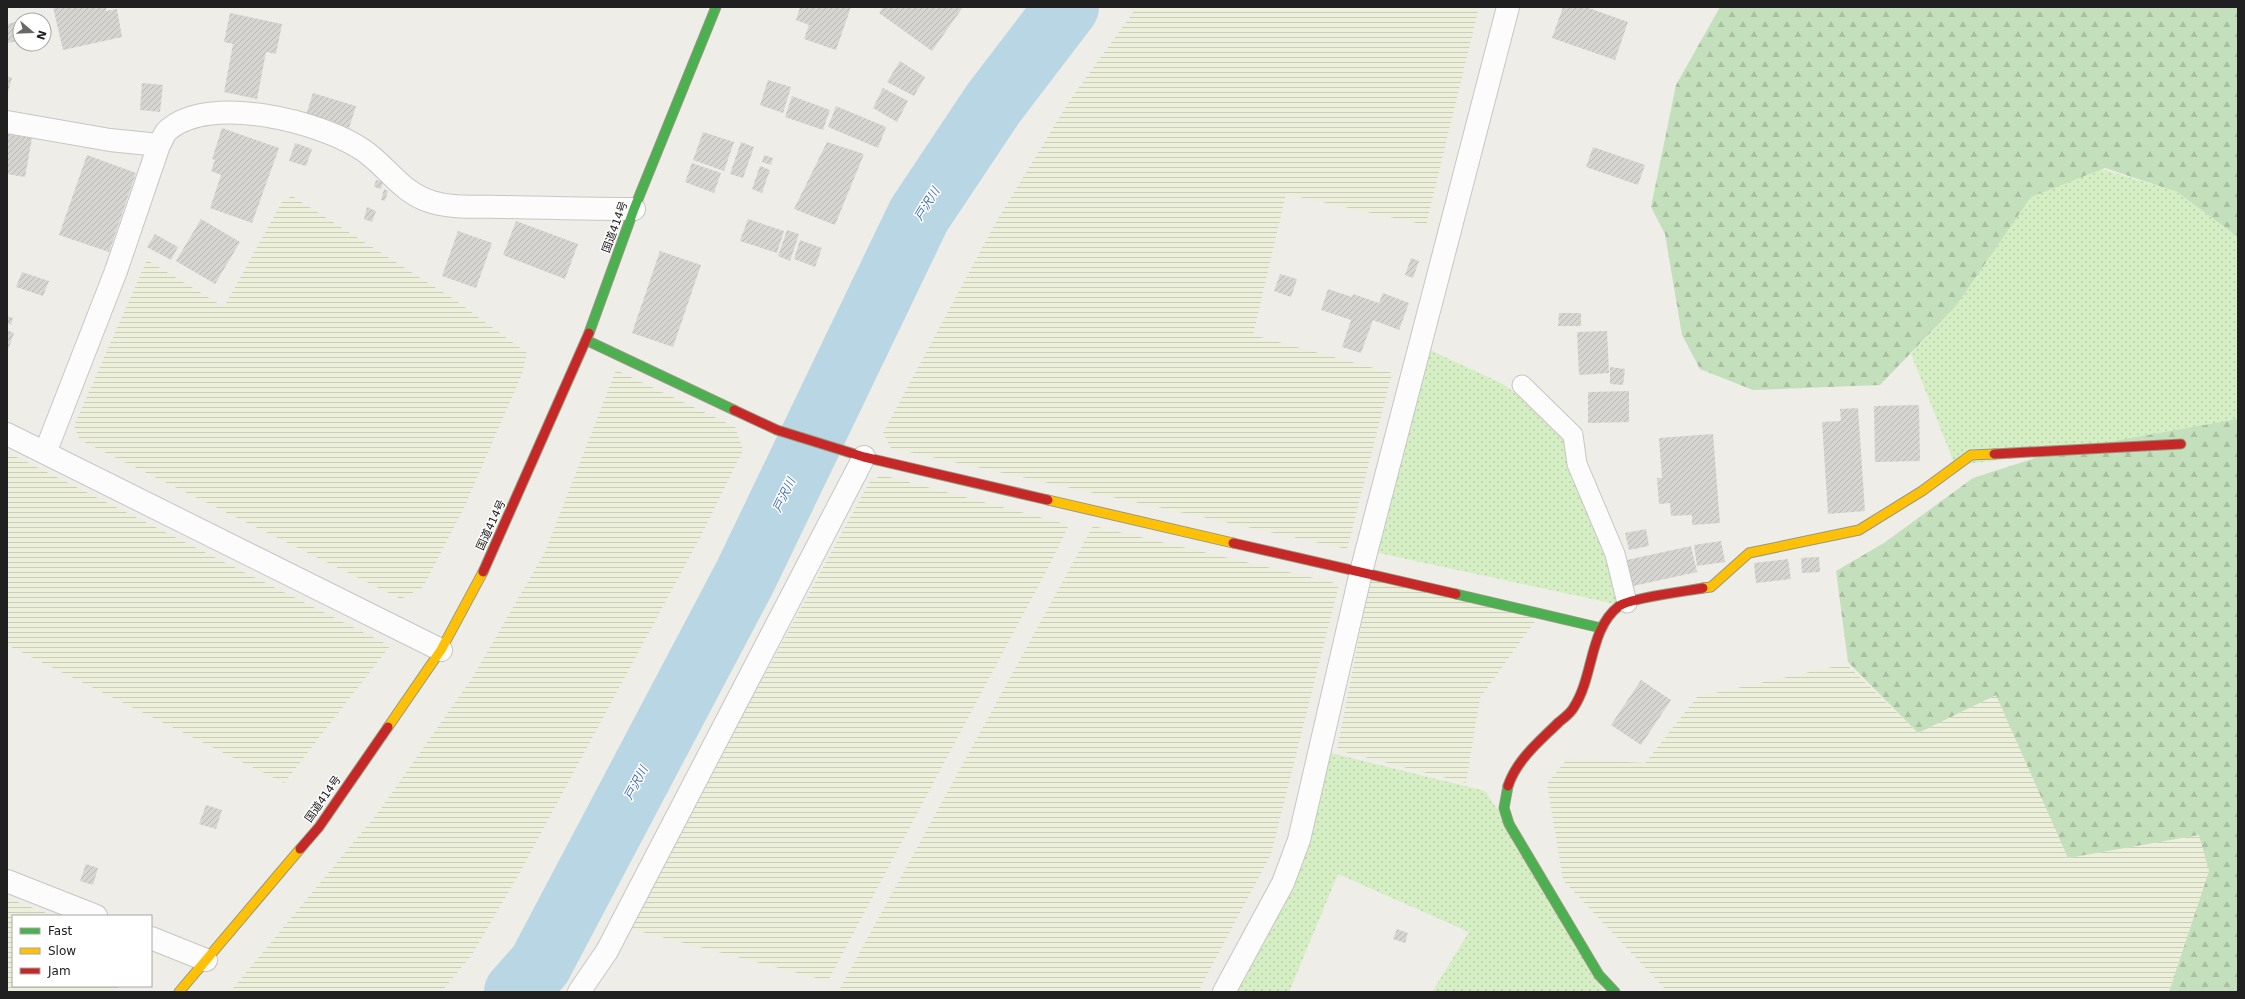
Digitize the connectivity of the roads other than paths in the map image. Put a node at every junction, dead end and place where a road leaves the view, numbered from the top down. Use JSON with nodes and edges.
{"nodes":[{"id":1,"x":716,"y":7,"type":"edge"},
{"id":2,"x":1508,"y":7,"type":"edge"},
{"id":3,"x":7,"y":122,"type":"edge"},
{"id":4,"x":159,"y":145,"type":"junction"},
{"id":5,"x":634,"y":209,"type":"junction"},
{"id":6,"x":586,"y":340,"type":"junction"},
{"id":7,"x":1522,"y":385,"type":"dead end"},
{"id":8,"x":7,"y":434,"type":"edge"},
{"id":9,"x":2181,"y":444,"type":"dead end"},
{"id":10,"x":45,"y":453,"type":"junction"},
{"id":11,"x":864,"y":457,"type":"junction"},
{"id":12,"x":1361,"y":572,"type":"junction"},
{"id":13,"x":1627,"y":603,"type":"junction"},
{"id":14,"x":1601,"y":628,"type":"junction"},
{"id":15,"x":441,"y":650,"type":"junction"},
{"id":16,"x":7,"y":881,"type":"edge"},
{"id":17,"x":93,"y":915,"type":"edge"},
{"id":18,"x":152,"y":938,"type":"edge"},
{"id":19,"x":206,"y":960,"type":"junction"},
{"id":20,"x":179,"y":992,"type":"edge"},
{"id":21,"x":579,"y":992,"type":"edge"},
{"id":22,"x":1224,"y":992,"type":"edge"},
{"id":23,"x":1615,"y":992,"type":"edge"}],
"edges":[{"from":1,"to":5,"type":"main road","name":"国道414号"},
{"from":2,"to":12,"type":"street"},
{"from":3,"to":4,"type":"street"},
{"from":4,"to":5,"type":"street"},
{"from":4,"to":10,"type":"street"},
{"from":5,"to":6,"type":"main road","name":"国道414号"},
{"from":6,"to":11,"type":"main road"},
{"from":6,"to":15,"type":"main road","name":"国道414号"},
{"from":7,"to":13,"type":"lane"},
{"from":8,"to":10,"type":"street"},
{"from":9,"to":13,"type":"main road"},
{"from":10,"to":15,"type":"street"},
{"from":11,"to":12,"type":"main road"},
{"from":11,"to":21,"type":"street"},
{"from":12,"to":14,"type":"main road"},
{"from":12,"to":22,"type":"street"},
{"from":13,"to":14,"type":"main road"},
{"from":14,"to":23,"type":"main road"},
{"from":15,"to":19,"type":"main road","name":"国道414号"},
{"from":16,"to":17,"type":"street"},
{"from":18,"to":19,"type":"street"},
{"from":19,"to":20,"type":"main road","name":"国道414号"}]}
